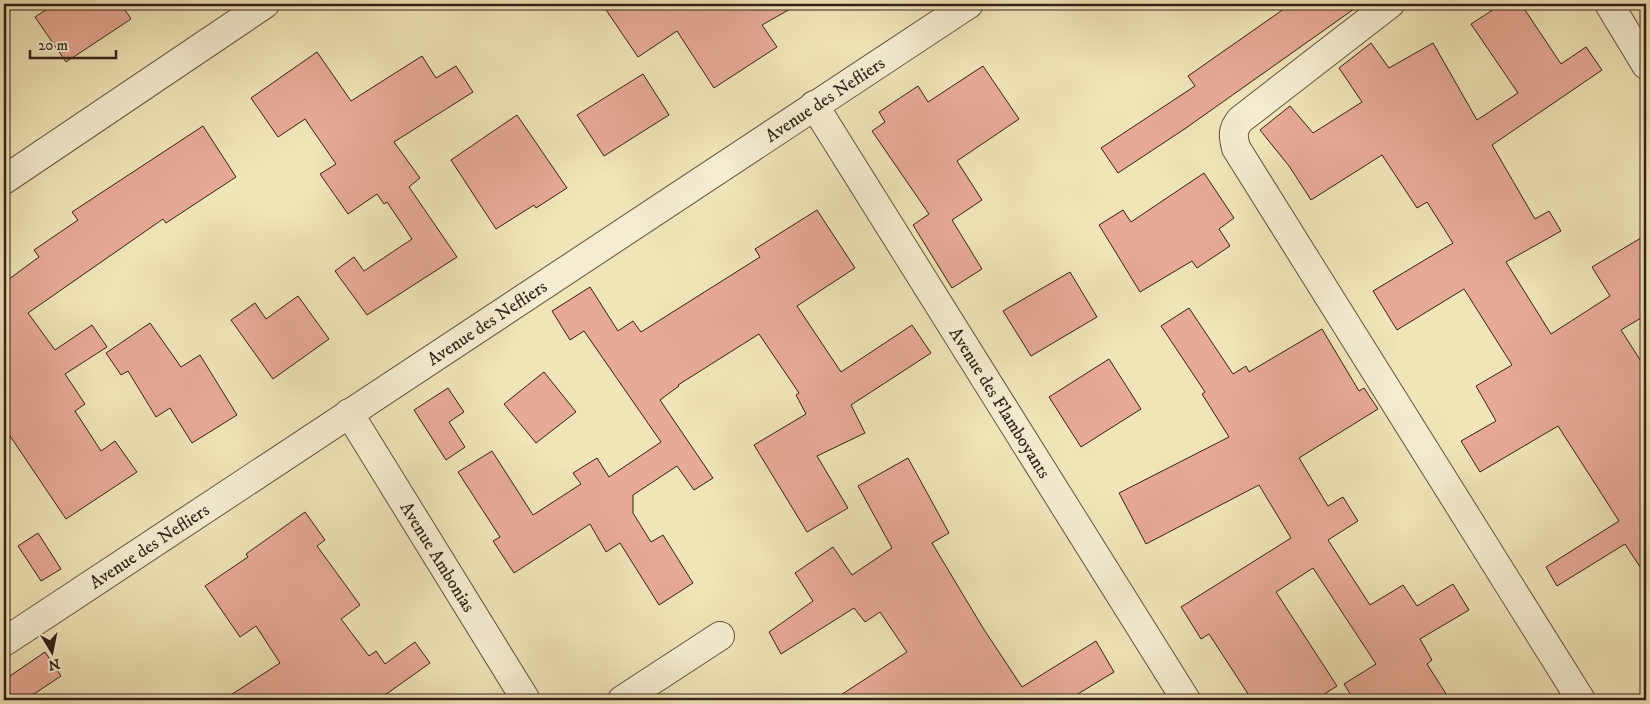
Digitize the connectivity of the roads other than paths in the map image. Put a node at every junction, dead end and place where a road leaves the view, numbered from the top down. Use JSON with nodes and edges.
{"nodes":[{"id":1,"x":266,"y":4,"type":"edge"},
{"id":2,"x":969,"y":4,"type":"edge"},
{"id":3,"x":1390,"y":4,"type":"edge"},
{"id":4,"x":1610,"y":4,"type":"edge"},
{"id":5,"x":1646,"y":65,"type":"edge"},
{"id":6,"x":814,"y":105,"type":"junction"},
{"id":7,"x":4,"y":180,"type":"edge"},
{"id":8,"x":349,"y":413,"type":"junction"},
{"id":9,"x":720,"y":636,"type":"dead end"},
{"id":10,"x":4,"y":642,"type":"edge"},
{"id":11,"x":526,"y":700,"type":"edge"},
{"id":12,"x":622,"y":700,"type":"edge"},
{"id":13,"x":1186,"y":700,"type":"edge"},
{"id":14,"x":1581,"y":700,"type":"edge"}],
"edges":[{"from":1,"to":7,"type":"street"},
{"from":2,"to":6,"type":"street","name":"Avenue des Nefliers"},
{"from":3,"to":14,"type":"street"},
{"from":4,"to":5,"type":"street"},
{"from":6,"to":8,"type":"street","name":"Avenue des Nefliers"},
{"from":6,"to":13,"type":"street","name":"Avenue des Flamboyants"},
{"from":8,"to":10,"type":"street","name":"Avenue des Nefliers"},
{"from":8,"to":11,"type":"street","name":"Avenue Ambonias"},
{"from":9,"to":12,"type":"street"}]}
